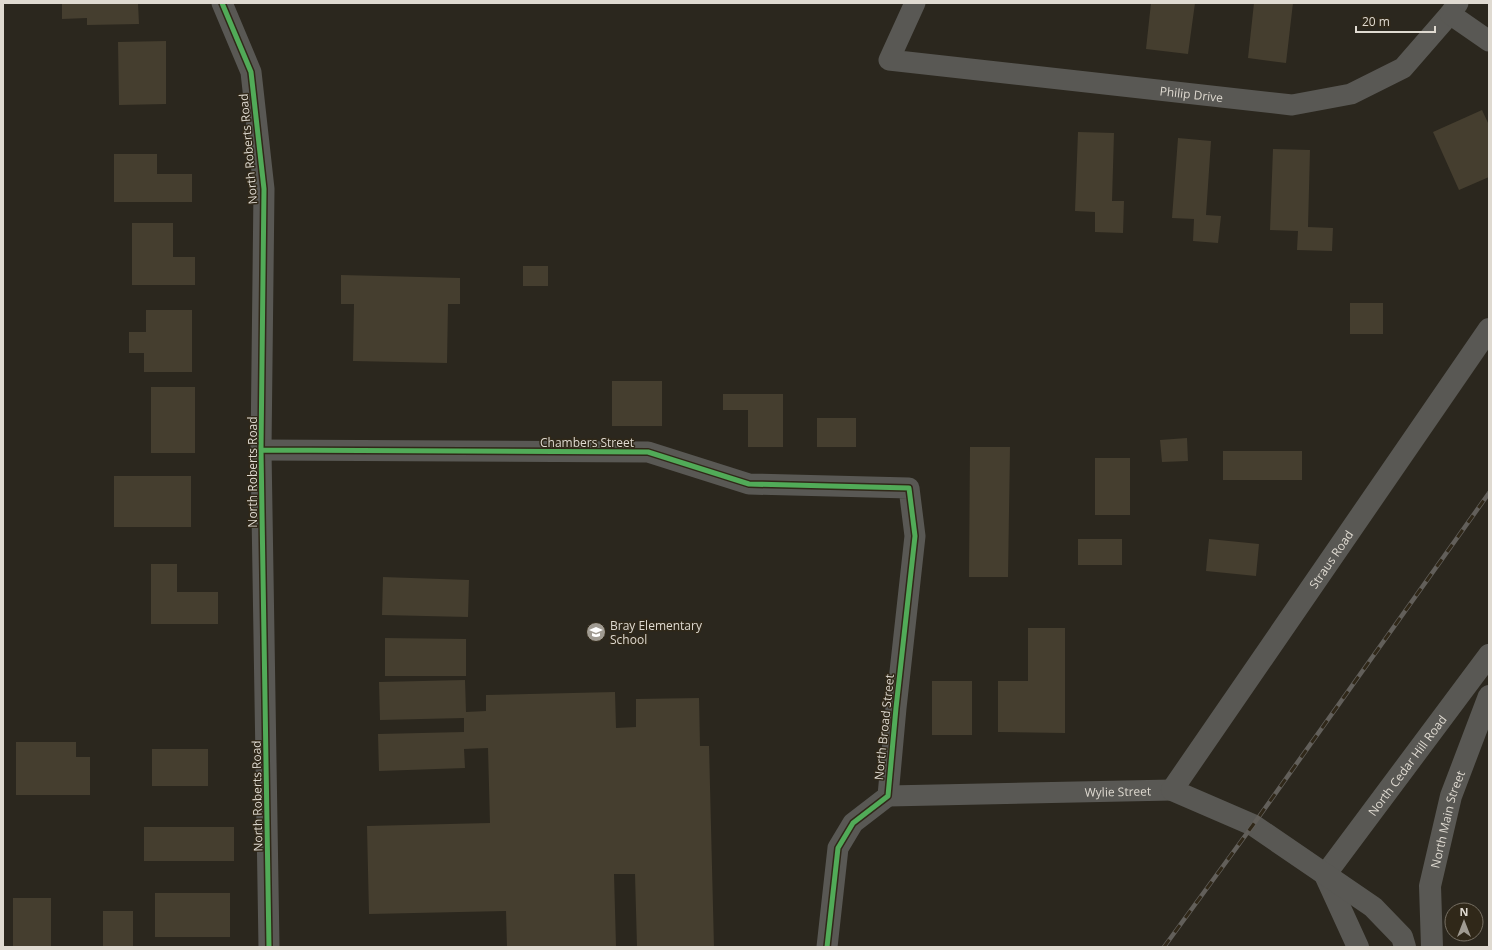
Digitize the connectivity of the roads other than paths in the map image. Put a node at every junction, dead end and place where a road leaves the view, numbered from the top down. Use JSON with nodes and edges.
{"nodes":[{"id":1,"x":222,"y":3,"type":"edge"},
{"id":2,"x":915,"y":3,"type":"edge"},
{"id":3,"x":1454,"y":9,"type":"edge"},
{"id":4,"x":1489,"y":41,"type":"edge"},
{"id":5,"x":1489,"y":329,"type":"edge"},
{"id":6,"x":261,"y":450,"type":"junction"},
{"id":7,"x":909,"y":488,"type":"joint"},
{"id":8,"x":1489,"y":656,"type":"edge"},
{"id":9,"x":1489,"y":696,"type":"edge"},
{"id":10,"x":1172,"y":790,"type":"junction"},
{"id":11,"x":888,"y":796,"type":"junction"},
{"id":12,"x":1325,"y":875,"type":"junction"},
{"id":13,"x":269,"y":947,"type":"edge"},
{"id":14,"x":827,"y":947,"type":"edge"},
{"id":15,"x":1358,"y":947,"type":"edge"},
{"id":16,"x":1405,"y":947,"type":"edge"},
{"id":17,"x":1432,"y":947,"type":"edge"}],
"edges":[{"from":1,"to":6,"type":"street","name":"North Roberts Road"},
{"from":2,"to":3,"type":"street","name":"Philip Drive"},
{"from":3,"to":4,"type":"street"},
{"from":5,"to":10,"type":"street","name":"Straus Road"},
{"from":6,"to":7,"type":"street","name":"Chambers Street"},
{"from":6,"to":13,"type":"street","name":"North Roberts Road"},
{"from":7,"to":11,"type":"street","name":"North Broad Street"},
{"from":8,"to":12,"type":"street","name":"North Cedar Hill Road"},
{"from":9,"to":17,"type":"street","name":"North Main Street"},
{"from":10,"to":11,"type":"street","name":"Wylie Street"},
{"from":10,"to":12,"type":"street","name":"Wylie Street"},
{"from":11,"to":14,"type":"street","name":"North Broad Street"},
{"from":12,"to":15,"type":"street"},
{"from":12,"to":16,"type":"street"}]}
